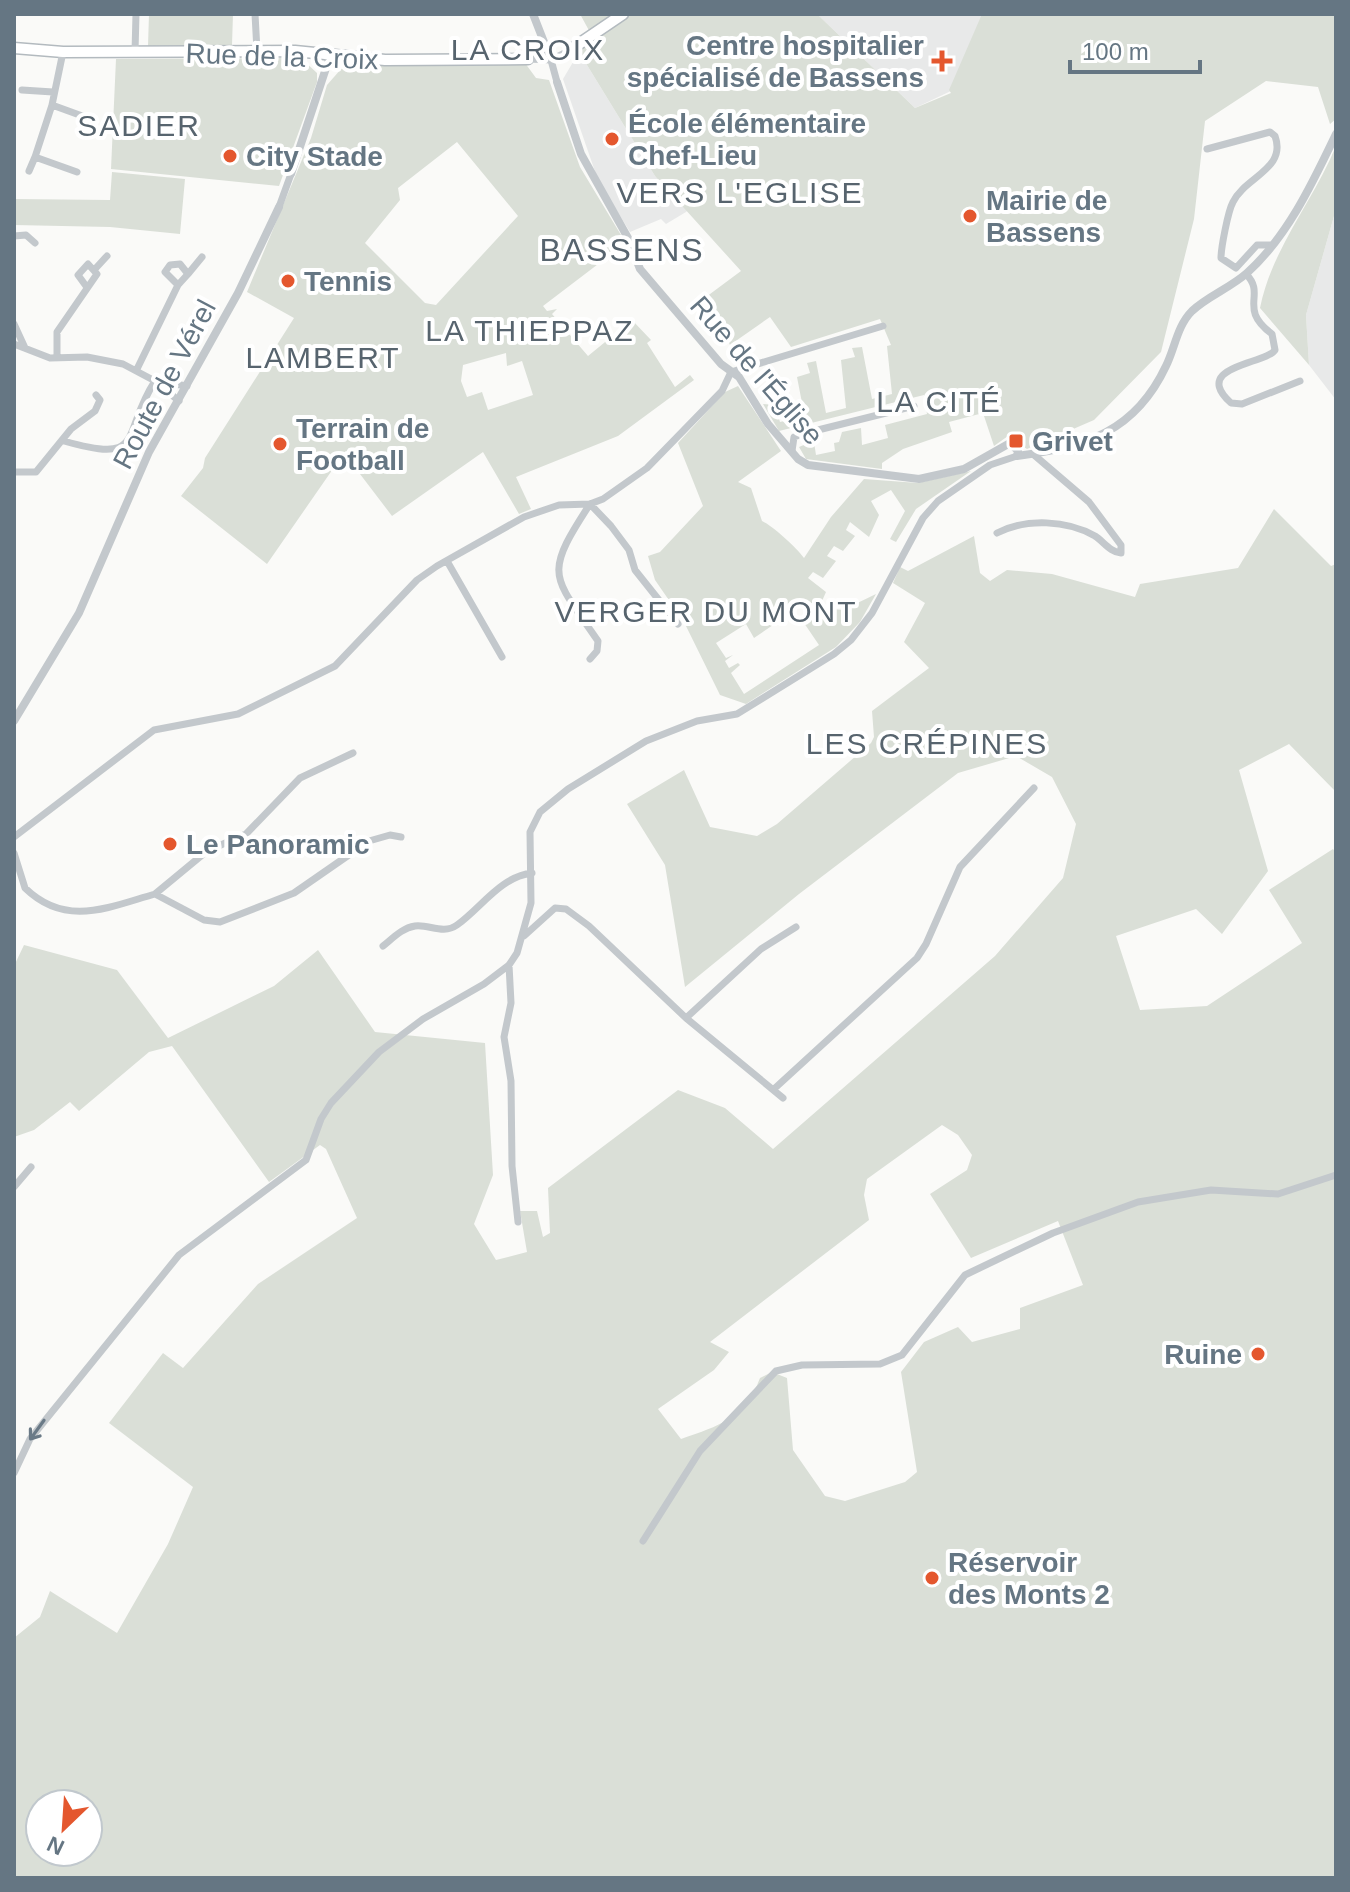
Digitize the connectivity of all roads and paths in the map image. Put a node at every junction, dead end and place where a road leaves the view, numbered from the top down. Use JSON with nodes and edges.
{"nodes":[{"id":1,"x":136,"y":14,"type":"edge"},
{"id":2,"x":255,"y":14,"type":"edge"},
{"id":3,"x":533,"y":14,"type":"edge"},
{"id":4,"x":623,"y":14,"type":"edge"},
{"id":5,"x":14,"y":48,"type":"edge"},
{"id":6,"x":570,"y":50,"type":"joint"},
{"id":7,"x":257,"y":51,"type":"junction"},
{"id":8,"x":63,"y":52,"type":"junction"},
{"id":9,"x":135,"y":52,"type":"junction"},
{"id":10,"x":330,"y":56,"type":"junction"},
{"id":11,"x":528,"y":59,"type":"joint"},
{"id":12,"x":551,"y":60,"type":"junction"},
{"id":13,"x":557,"y":82,"type":"joint"},
{"id":14,"x":22,"y":90,"type":"dead end"},
{"id":15,"x":53,"y":92,"type":"junction"},
{"id":16,"x":52,"y":105,"type":"junction"},
{"id":17,"x":85,"y":117,"type":"dead end"},
{"id":18,"x":1336,"y":134,"type":"edge"},
{"id":19,"x":1207,"y":149,"type":"dead end"},
{"id":20,"x":35,"y":157,"type":"junction"},
{"id":21,"x":29,"y":171,"type":"dead end"},
{"id":22,"x":77,"y":172,"type":"dead end"},
{"id":23,"x":291,"y":174,"type":"joint"},
{"id":24,"x":279,"y":207,"type":"joint"},
{"id":25,"x":14,"y":236,"type":"edge"},
{"id":26,"x":35,"y":243,"type":"dead end"},
{"id":27,"x":1271,"y":245,"type":"junction"},
{"id":28,"x":107,"y":256,"type":"dead end"},
{"id":29,"x":202,"y":257,"type":"dead end"},
{"id":30,"x":95,"y":269,"type":"junction"},
{"id":31,"x":188,"y":274,"type":"junction"},
{"id":32,"x":1246,"y":274,"type":"junction"},
{"id":33,"x":178,"y":285,"type":"junction"},
{"id":34,"x":86,"y":286,"type":"junction"},
{"id":35,"x":14,"y":324,"type":"edge"},
{"id":36,"x":883,"y":326,"type":"dead end"},
{"id":37,"x":14,"y":344,"type":"edge"},
{"id":38,"x":25,"y":348,"type":"junction"},
{"id":39,"x":57,"y":358,"type":"junction"},
{"id":40,"x":137,"y":369,"type":"junction"},
{"id":41,"x":731,"y":372,"type":"junction"},
{"id":42,"x":155,"y":381,"type":"junction"},
{"id":43,"x":1300,"y":381,"type":"dead end"},
{"id":44,"x":187,"y":386,"type":"junction"},
{"id":45,"x":96,"y":395,"type":"dead end"},
{"id":46,"x":179,"y":401,"type":"junction"},
{"id":47,"x":914,"y":406,"type":"dead end"},
{"id":48,"x":64,"y":441,"type":"junction"},
{"id":49,"x":792,"y":451,"type":"junction"},
{"id":50,"x":1033,"y":454,"type":"junction"},
{"id":51,"x":1017,"y":456,"type":"junction"},
{"id":52,"x":14,"y":472,"type":"edge"},
{"id":53,"x":590,"y":504,"type":"junction"},
{"id":54,"x":997,"y":533,"type":"dead end"},
{"id":55,"x":447,"y":561,"type":"junction"},
{"id":56,"x":678,"y":624,"type":"dead end"},
{"id":57,"x":502,"y":657,"type":"dead end"},
{"id":58,"x":590,"y":659,"type":"dead end"},
{"id":59,"x":14,"y":721,"type":"edge"},
{"id":60,"x":353,"y":753,"type":"dead end"},
{"id":61,"x":1034,"y":788,"type":"dead end"},
{"id":62,"x":14,"y":837,"type":"edge"},
{"id":63,"x":401,"y":837,"type":"dead end"},
{"id":64,"x":14,"y":853,"type":"edge"},
{"id":65,"x":532,"y":873,"type":"junction"},
{"id":66,"x":155,"y":894,"type":"junction"},
{"id":67,"x":796,"y":927,"type":"dead end"},
{"id":68,"x":523,"y":936,"type":"junction"},
{"id":69,"x":383,"y":946,"type":"dead end"},
{"id":70,"x":509,"y":965,"type":"junction"},
{"id":71,"x":686,"y":1018,"type":"junction"},
{"id":72,"x":774,"y":1089,"type":"junction"},
{"id":73,"x":783,"y":1098,"type":"dead end"},
{"id":74,"x":31,"y":1167,"type":"dead end"},
{"id":75,"x":1336,"y":1175,"type":"edge"},
{"id":76,"x":14,"y":1187,"type":"edge"},
{"id":77,"x":518,"y":1222,"type":"dead end"},
{"id":78,"x":14,"y":1473,"type":"edge"},
{"id":79,"x":643,"y":1541,"type":"dead end"}],
"edges":[{"from":1,"to":9,"type":"street"},
{"from":2,"to":7,"type":"street"},
{"from":3,"to":12,"type":"street"},
{"from":4,"to":6,"type":"main road"},
{"from":5,"to":8,"type":"main road","name":"Rue de la Croix"},
{"from":6,"to":12,"type":"street"},
{"from":7,"to":9,"type":"main road","name":"Rue de la Croix"},
{"from":7,"to":10,"type":"main road","name":"Rue de la Croix"},
{"from":8,"to":9,"type":"main road","name":"Rue de la Croix"},
{"from":8,"to":15,"type":"street"},
{"from":10,"to":11,"type":"main road","name":"Rue de la Croix"},
{"from":10,"to":23,"type":"street","name":"Route de Vérel"},
{"from":11,"to":12,"type":"street","name":"Rue de la Croix"},
{"from":12,"to":13,"type":"street","name":"Rue de l'Église"},
{"from":13,"to":41,"type":"street","name":"Rue de l'Église"},
{"from":14,"to":15,"type":"street"},
{"from":15,"to":16,"type":"street"},
{"from":16,"to":17,"type":"street"},
{"from":16,"to":20,"type":"street"},
{"from":18,"to":27,"type":"street"},
{"from":19,"to":27,"type":"street"},
{"from":20,"to":21,"type":"street"},
{"from":20,"to":22,"type":"street"},
{"from":23,"to":24,"type":"street","name":"Route de Vérel"},
{"from":24,"to":44,"type":"street","name":"Route de Vérel"},
{"from":25,"to":26,"type":"street"},
{"from":27,"to":32,"type":"street"},
{"from":28,"to":30,"type":"street"},
{"from":29,"to":31,"type":"street"},
{"from":30,"to":34,"type":"street"},
{"from":30,"to":34,"type":"street"},
{"from":31,"to":33,"type":"street"},
{"from":31,"to":33,"type":"street"},
{"from":32,"to":43,"type":"street"},
{"from":32,"to":50,"type":"street"},
{"from":33,"to":40,"type":"street"},
{"from":34,"to":39,"type":"street"},
{"from":35,"to":38,"type":"street"},
{"from":36,"to":41,"type":"street"},
{"from":37,"to":38,"type":"street"},
{"from":38,"to":39,"type":"street"},
{"from":39,"to":40,"type":"street"},
{"from":40,"to":42,"type":"street"},
{"from":41,"to":49,"type":"street","name":"Rue de l'Église"},
{"from":41,"to":53,"type":"street"},
{"from":42,"to":44,"type":"street"},
{"from":42,"to":46,"type":"street"},
{"from":42,"to":48,"type":"street"},
{"from":44,"to":46,"type":"street","name":"Route de Vérel"},
{"from":45,"to":48,"type":"street"},
{"from":46,"to":59,"type":"street","name":"Route de Vérel"},
{"from":47,"to":49,"type":"street"},
{"from":48,"to":52,"type":"street"},
{"from":49,"to":51,"type":"street","name":"Rue de l'Église"},
{"from":50,"to":51,"type":"street"},
{"from":50,"to":54,"type":"street"},
{"from":51,"to":65,"type":"street"},
{"from":53,"to":55,"type":"street"},
{"from":53,"to":56,"type":"street"},
{"from":53,"to":58,"type":"street"},
{"from":55,"to":57,"type":"street"},
{"from":55,"to":62,"type":"street"},
{"from":60,"to":66,"type":"street"},
{"from":61,"to":72,"type":"street"},
{"from":63,"to":66,"type":"street"},
{"from":64,"to":66,"type":"street"},
{"from":65,"to":68,"type":"street"},
{"from":65,"to":69,"type":"street"},
{"from":67,"to":71,"type":"street"},
{"from":68,"to":70,"type":"street"},
{"from":68,"to":71,"type":"street"},
{"from":70,"to":77,"type":"street"},
{"from":70,"to":78,"type":"street","one_way":true},
{"from":71,"to":72,"type":"street"},
{"from":72,"to":73,"type":"street"},
{"from":74,"to":76,"type":"street"},
{"from":75,"to":79,"type":"street"}]}
